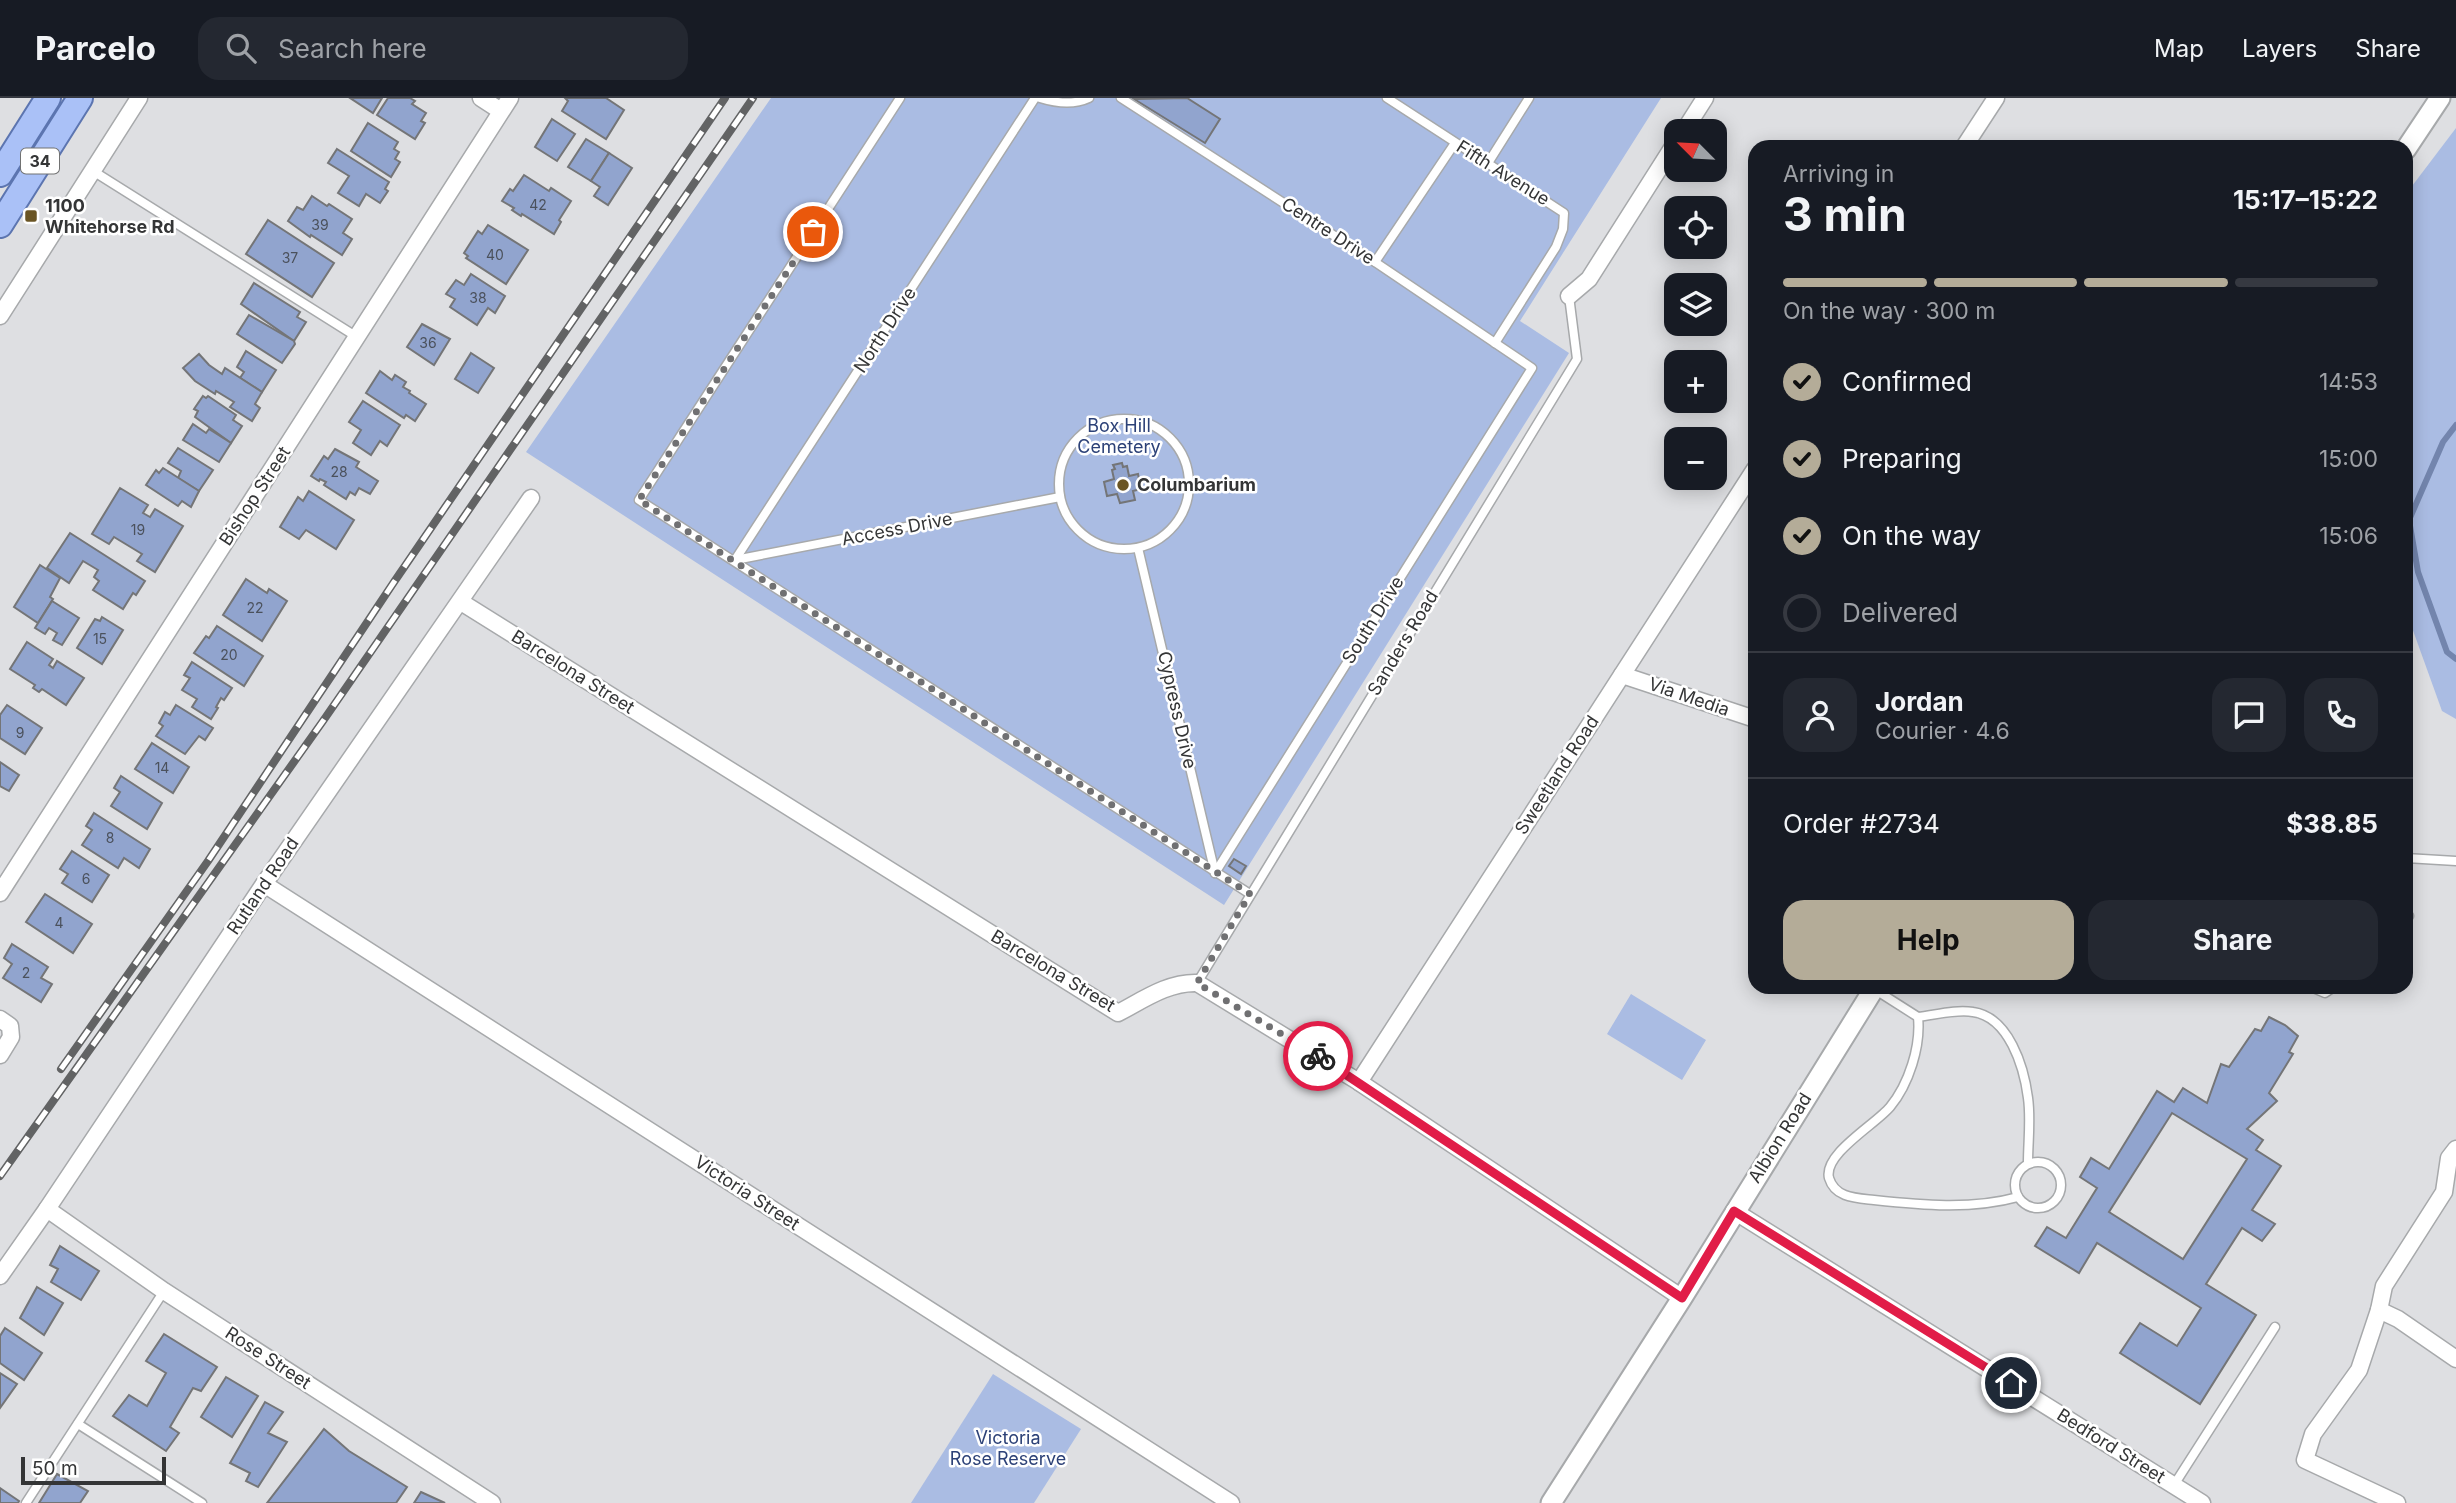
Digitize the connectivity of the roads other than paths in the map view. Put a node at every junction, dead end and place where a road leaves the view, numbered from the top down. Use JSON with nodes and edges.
{"nodes":[{"id":1,"x":48,"y":98,"type":"edge"},
{"id":2,"x":80,"y":98,"type":"edge"},
{"id":3,"x":139,"y":98,"type":"edge"},
{"id":4,"x":481,"y":98,"type":"edge"},
{"id":5,"x":900,"y":98,"type":"edge"},
{"id":6,"x":1037,"y":98,"type":"edge"},
{"id":7,"x":1089,"y":98,"type":"edge"},
{"id":8,"x":1121,"y":98,"type":"edge"},
{"id":9,"x":1387,"y":98,"type":"edge"},
{"id":10,"x":1529,"y":98,"type":"edge"},
{"id":11,"x":1705,"y":98,"type":"edge"},
{"id":12,"x":1996,"y":98,"type":"edge"},
{"id":13,"x":2440,"y":98,"type":"edge"},
{"id":14,"x":505,"y":105,"type":"edge"},
{"id":15,"x":1692,"y":119,"type":"edge"},
{"id":16,"x":1969,"y":140,"type":"edge"},
{"id":17,"x":2412,"y":140,"type":"edge"},
{"id":18,"x":1455,"y":143,"type":"junction"},
{"id":19,"x":1664,"y":161,"type":"edge"},
{"id":20,"x":1488,"y":163,"type":"junction"},
{"id":21,"x":93,"y":171,"type":"junction"},
{"id":22,"x":0,"y":174,"type":"edge"},
{"id":23,"x":0,"y":225,"type":"edge"},
{"id":24,"x":1376,"y":262,"type":"junction"},
{"id":25,"x":1569,"y":296,"type":"joint"},
{"id":26,"x":0,"y":316,"type":"edge"},
{"id":27,"x":357,"y":337,"type":"junction"},
{"id":28,"x":1495,"y":343,"type":"junction"},
{"id":29,"x":1532,"y":368,"type":"joint"},
{"id":30,"x":1748,"y":480,"type":"edge"},
{"id":31,"x":1060,"y":497,"type":"junction"},
{"id":32,"x":531,"y":498,"type":"dead end"},
{"id":33,"x":1138,"y":548,"type":"junction"},
{"id":34,"x":735,"y":560,"type":"junction"},
{"id":35,"x":461,"y":602,"type":"junction"},
{"id":36,"x":1622,"y":675,"type":"junction"},
{"id":37,"x":1748,"y":717,"type":"edge"},
{"id":38,"x":2413,"y":858,"type":"edge"},
{"id":39,"x":2456,"y":861,"type":"edge"},
{"id":40,"x":1215,"y":873,"type":"junction"},
{"id":41,"x":264,"y":884,"type":"junction"},
{"id":42,"x":0,"y":892,"type":"edge"},
{"id":43,"x":1250,"y":894,"type":"junction"},
{"id":44,"x":1197,"y":983,"type":"junction"},
{"id":45,"x":1871,"y":994,"type":"edge"},
{"id":46,"x":1884,"y":994,"type":"edge"},
{"id":47,"x":1918,"y":1017,"type":"junction"},
{"id":48,"x":0,"y":1019,"type":"edge"},
{"id":49,"x":0,"y":1055,"type":"edge"},
{"id":50,"x":1359,"y":1082,"type":"junction"},
{"id":51,"x":2456,"y":1149,"type":"edge"},
{"id":52,"x":2028,"y":1163,"type":"junction"},
{"id":53,"x":2451,"y":1173,"type":"edge"},
{"id":54,"x":2018,"y":1196,"type":"junction"},
{"id":55,"x":47,"y":1209,"type":"junction"},
{"id":56,"x":1734,"y":1211,"type":"junction"},
{"id":57,"x":0,"y":1276,"type":"edge"},
{"id":58,"x":164,"y":1291,"type":"junction"},
{"id":59,"x":1682,"y":1298,"type":"junction"},
{"id":60,"x":2379,"y":1310,"type":"junction"},
{"id":61,"x":2274,"y":1327,"type":"dead end"},
{"id":62,"x":2456,"y":1359,"type":"edge"},
{"id":63,"x":78,"y":1424,"type":"junction"},
{"id":64,"x":2174,"y":1485,"type":"junction"},
{"id":65,"x":26,"y":1503,"type":"edge"},
{"id":66,"x":202,"y":1503,"type":"edge"},
{"id":67,"x":492,"y":1503,"type":"edge"},
{"id":68,"x":1231,"y":1503,"type":"edge"},
{"id":69,"x":1551,"y":1503,"type":"edge"},
{"id":70,"x":2202,"y":1503,"type":"edge"},
{"id":71,"x":2398,"y":1503,"type":"edge"}],
"edges":[{"from":1,"to":22,"type":"main road","number":"34"},
{"from":2,"to":23,"type":"main road","number":"34"},
{"from":3,"to":21,"type":"street"},
{"from":4,"to":14,"type":"street"},
{"from":5,"to":34,"type":"lane"},
{"from":6,"to":7,"type":"lane"},
{"from":6,"to":34,"type":"lane","name":"North Drive"},
{"from":8,"to":24,"type":"lane","name":"Centre Drive"},
{"from":9,"to":18,"type":"lane","name":"Fifth Avenue"},
{"from":10,"to":20,"type":"lane"},
{"from":11,"to":15,"type":"street"},
{"from":12,"to":16,"type":"street"},
{"from":13,"to":17,"type":"street"},
{"from":14,"to":27,"type":"street","name":"Bishop Street"},
{"from":18,"to":20,"type":"lane","name":"Fifth Avenue"},
{"from":18,"to":24,"type":"lane"},
{"from":19,"to":25,"type":"street"},
{"from":20,"to":28,"type":"lane","name":"Fifth Avenue"},
{"from":21,"to":26,"type":"street"},
{"from":21,"to":27,"type":"lane"},
{"from":24,"to":28,"type":"lane","name":"Centre Drive"},
{"from":25,"to":43,"type":"lane","name":"Sanders Road"},
{"from":27,"to":42,"type":"street","name":"Bishop Street"},
{"from":28,"to":29,"type":"lane","name":"Centre Drive"},
{"from":29,"to":40,"type":"lane","name":"South Drive"},
{"from":30,"to":36,"type":"street","name":"Sweetland Road"},
{"from":31,"to":33,"type":"lane"},
{"from":31,"to":33,"type":"lane"},
{"from":31,"to":34,"type":"lane","name":"Access Drive"},
{"from":32,"to":35,"type":"street","name":"Rutland Road"},
{"from":33,"to":40,"type":"lane","name":"Cypress Drive"},
{"from":34,"to":40,"type":"lane"},
{"from":35,"to":41,"type":"street","name":"Rutland Road"},
{"from":35,"to":44,"type":"street","name":"Barcelona Street"},
{"from":36,"to":37,"type":"street","name":"Via Media"},
{"from":36,"to":50,"type":"street","name":"Sweetland Road"},
{"from":38,"to":39,"type":"lane"},
{"from":40,"to":43,"type":"lane"},
{"from":41,"to":55,"type":"street","name":"Rutland Road"},
{"from":41,"to":68,"type":"street","name":"Victoria Street"},
{"from":43,"to":44,"type":"lane","name":"Sanders Road"},
{"from":44,"to":50,"type":"street"},
{"from":45,"to":56,"type":"street","name":"Albion Road"},
{"from":46,"to":47,"type":"lane"},
{"from":47,"to":52,"type":"lane"},
{"from":47,"to":54,"type":"lane"},
{"from":48,"to":49,"type":"street"},
{"from":50,"to":59,"type":"street"},
{"from":51,"to":53,"type":"street"},
{"from":52,"to":54,"type":"lane"},
{"from":52,"to":54,"type":"lane"},
{"from":53,"to":60,"type":"street"},
{"from":55,"to":57,"type":"street","name":"Rutland Road"},
{"from":55,"to":58,"type":"street","name":"Rose Street"},
{"from":56,"to":59,"type":"street","name":"Albion Road"},
{"from":56,"to":64,"type":"street","name":"Bedford Street"},
{"from":58,"to":63,"type":"lane"},
{"from":58,"to":67,"type":"street","name":"Rose Street"},
{"from":59,"to":69,"type":"street","name":"Albion Road"},
{"from":60,"to":62,"type":"street"},
{"from":60,"to":71,"type":"street"},
{"from":61,"to":64,"type":"lane"},
{"from":63,"to":65,"type":"lane"},
{"from":63,"to":66,"type":"lane"},
{"from":64,"to":70,"type":"street","name":"Bedford Street"}]}
